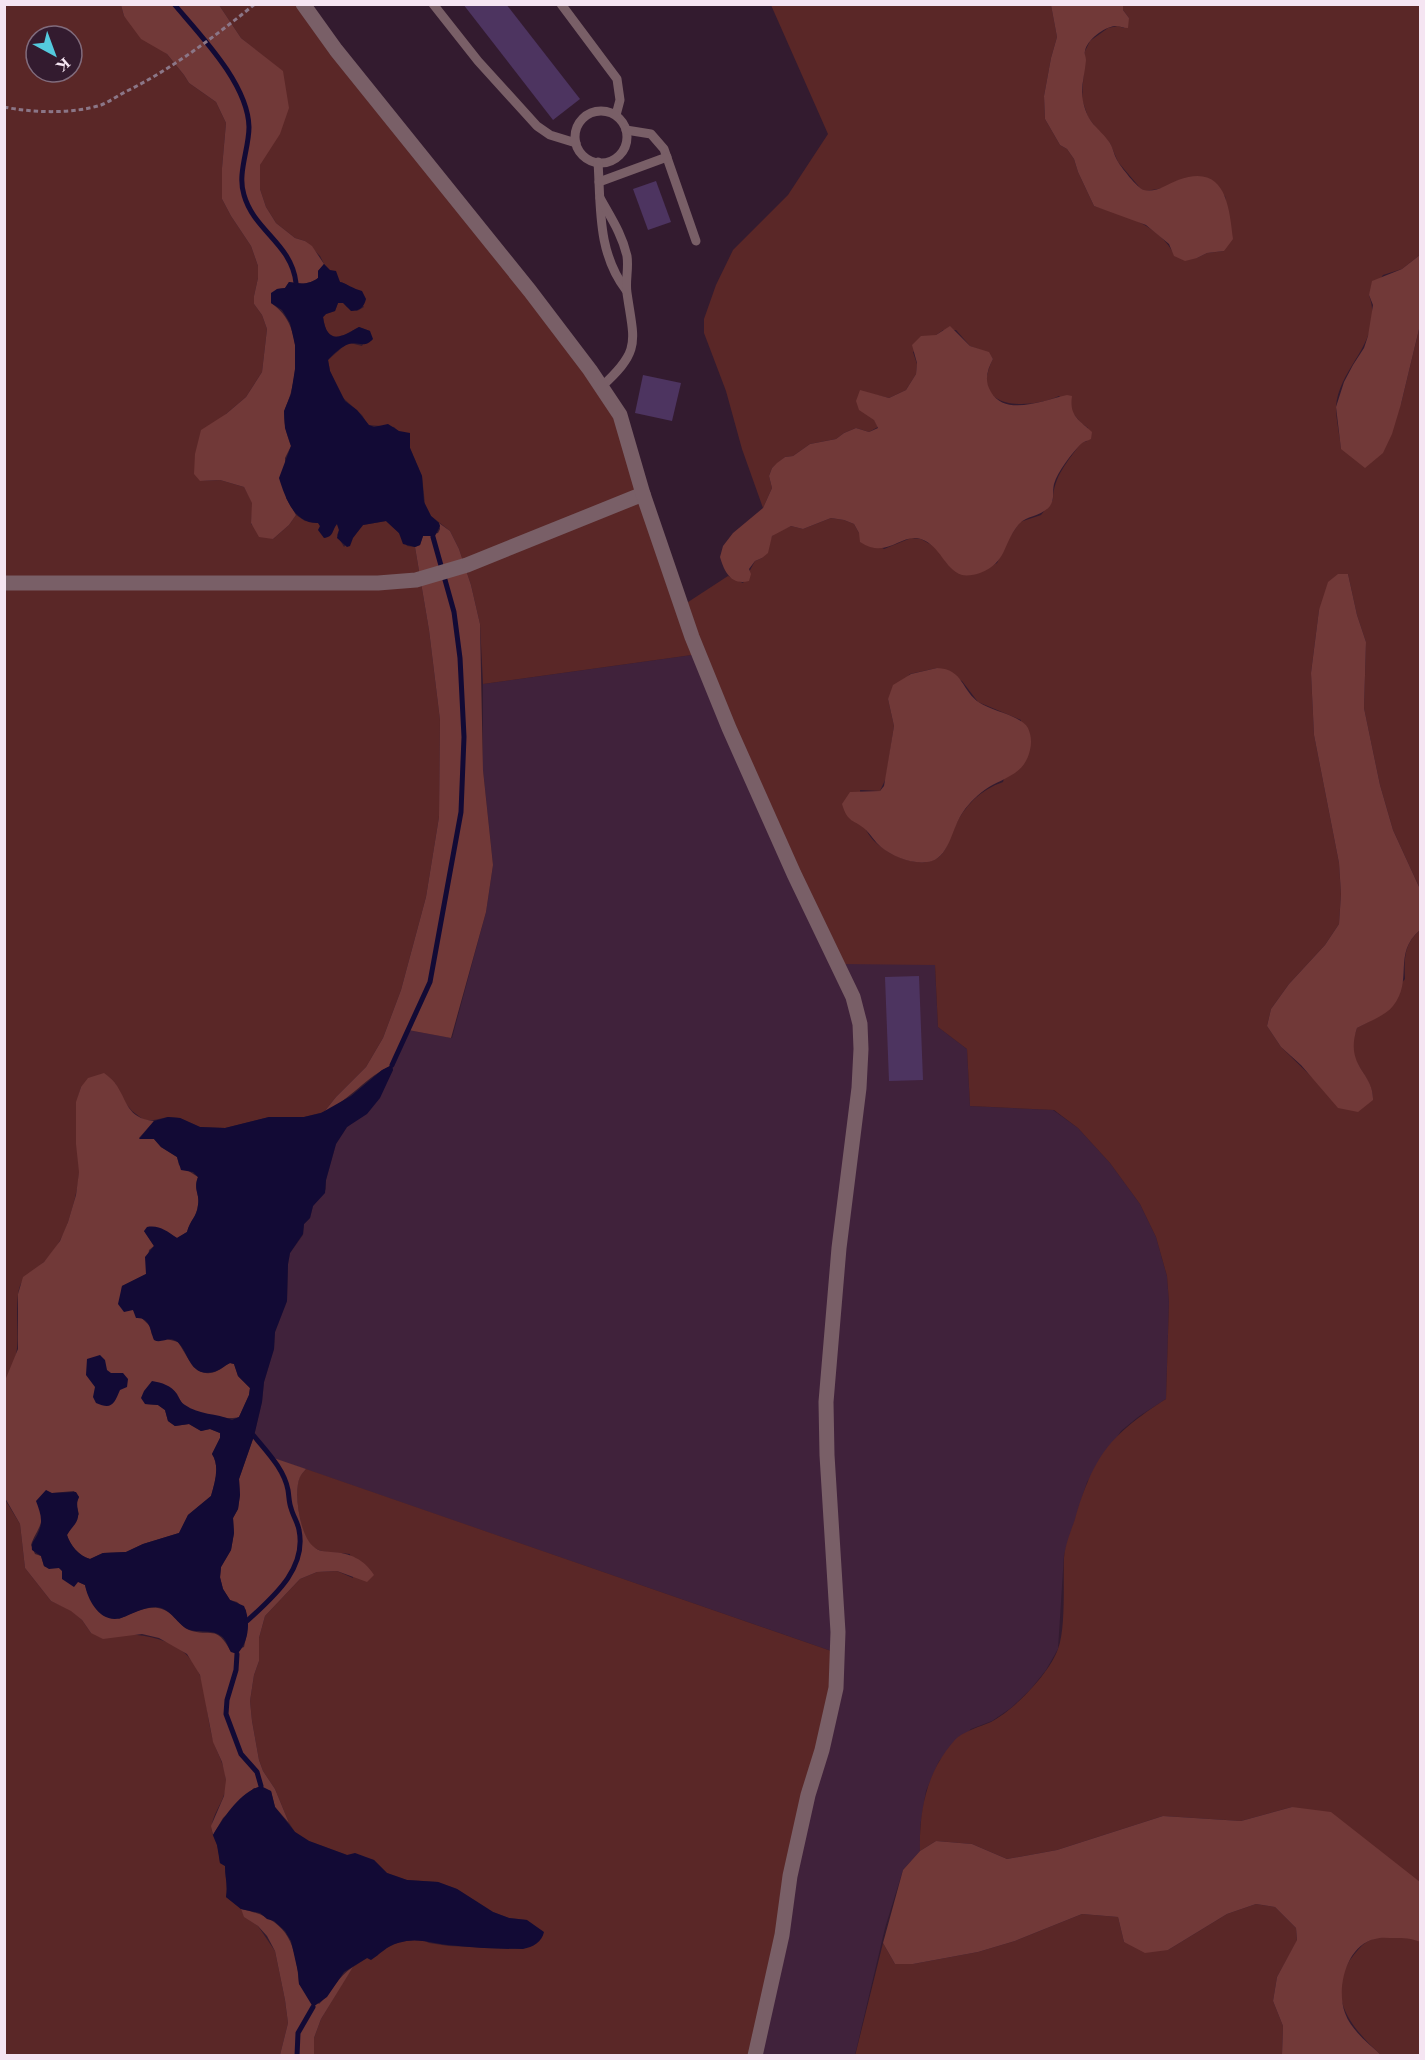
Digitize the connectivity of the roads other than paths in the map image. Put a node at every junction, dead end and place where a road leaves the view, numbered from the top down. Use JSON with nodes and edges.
{"nodes":[{"id":1,"x":303,"y":4,"type":"edge"},
{"id":2,"x":433,"y":4,"type":"edge"},
{"id":3,"x":561,"y":4,"type":"edge"},
{"id":4,"x":616,"y":115,"type":"junction"},
{"id":5,"x":626,"y":130,"type":"junction"},
{"id":6,"x":576,"y":143,"type":"junction"},
{"id":7,"x":666,"y":157,"type":"junction"},
{"id":8,"x":598,"y":162,"type":"junction"},
{"id":9,"x":599,"y":182,"type":"junction"},
{"id":10,"x":600,"y":198,"type":"junction"},
{"id":11,"x":696,"y":241,"type":"dead end"},
{"id":12,"x":626,"y":290,"type":"junction"},
{"id":13,"x":601,"y":387,"type":"junction"},
{"id":14,"x":643,"y":494,"type":"junction"},
{"id":15,"x":4,"y":583,"type":"edge"},
{"id":16,"x":755,"y":2055,"type":"edge"}],
"edges":[{"from":1,"to":13,"type":"street"},
{"from":2,"to":6,"type":"lane"},
{"from":3,"to":4,"type":"lane"},
{"from":4,"to":5,"type":"lane"},
{"from":4,"to":6,"type":"lane"},
{"from":5,"to":7,"type":"lane"},
{"from":5,"to":8,"type":"lane"},
{"from":6,"to":8,"type":"lane"},
{"from":7,"to":9,"type":"lane"},
{"from":7,"to":11,"type":"lane"},
{"from":8,"to":9,"type":"lane"},
{"from":9,"to":10,"type":"lane"},
{"from":10,"to":12,"type":"lane"},
{"from":10,"to":12,"type":"lane"},
{"from":12,"to":13,"type":"lane"},
{"from":13,"to":14,"type":"street"},
{"from":14,"to":15,"type":"street"},
{"from":14,"to":16,"type":"street"}]}
